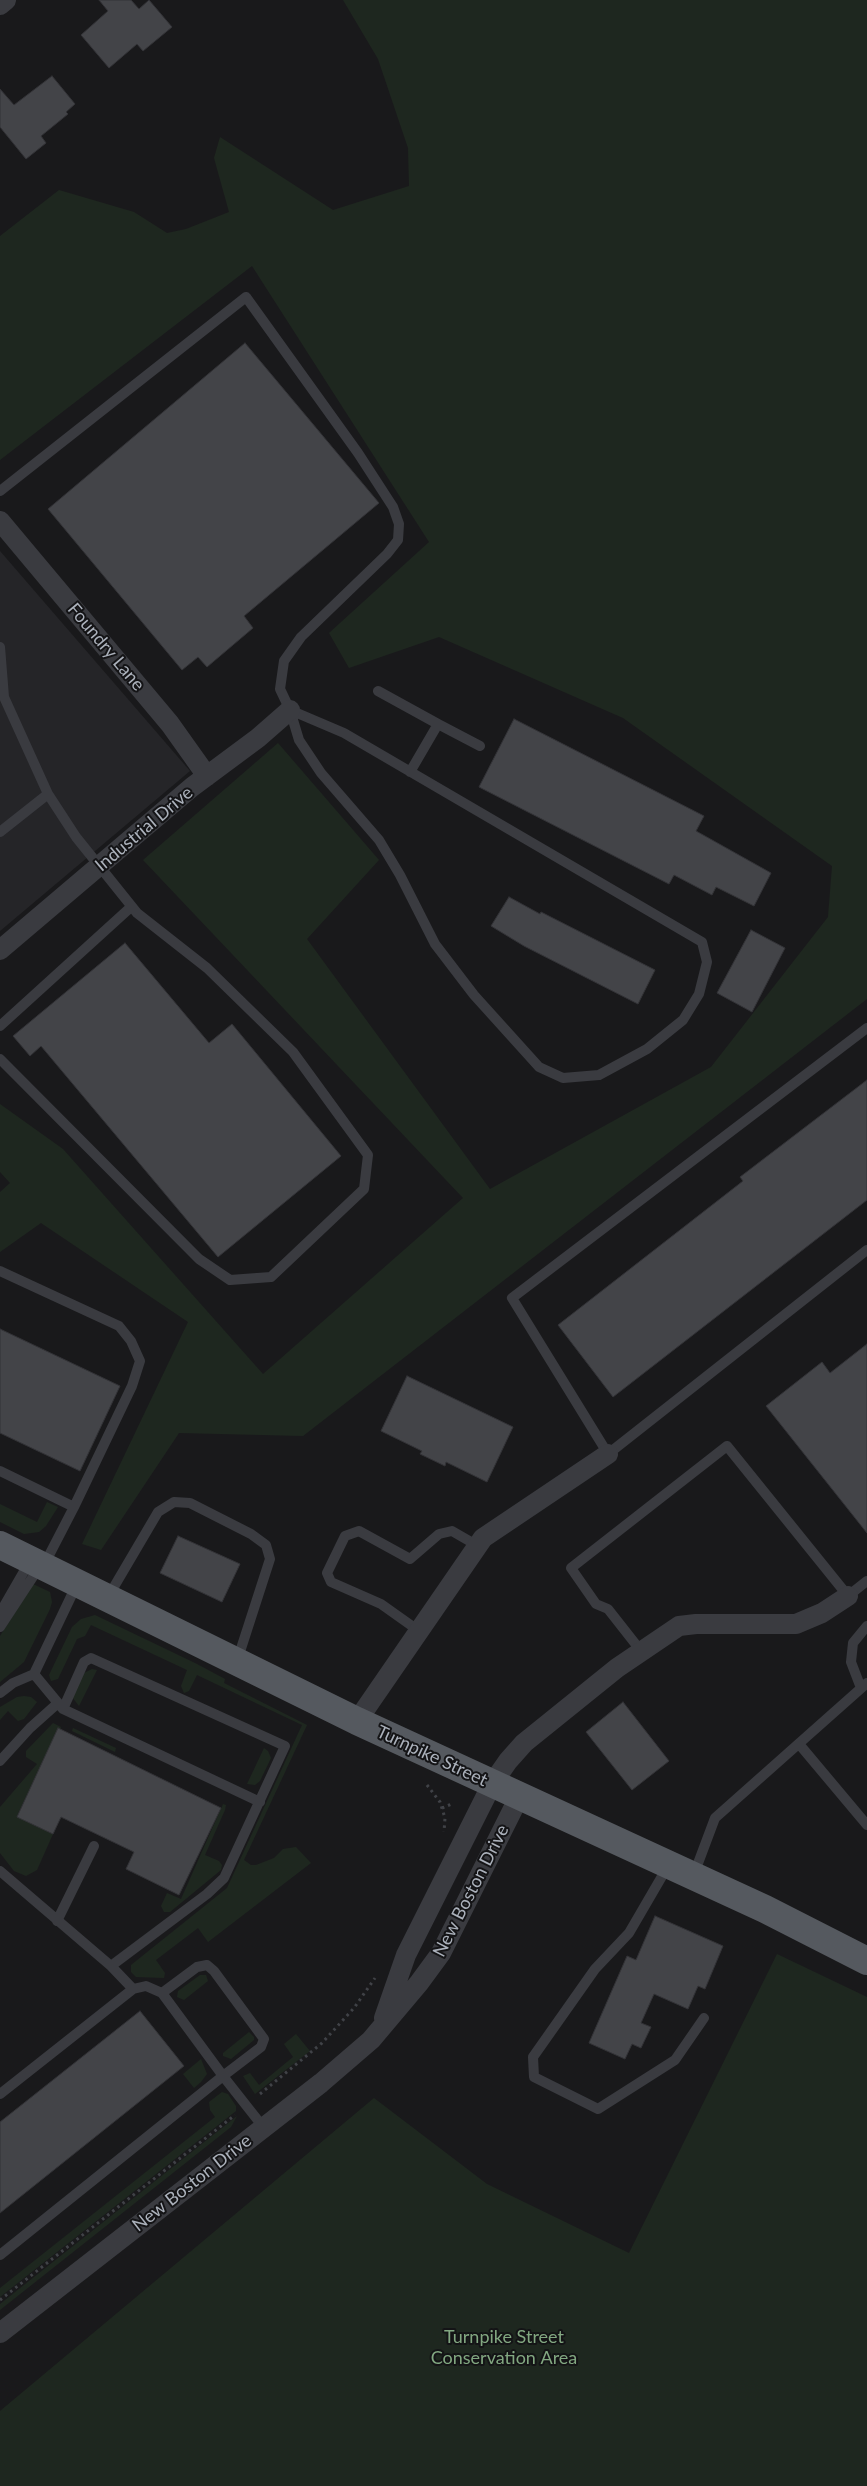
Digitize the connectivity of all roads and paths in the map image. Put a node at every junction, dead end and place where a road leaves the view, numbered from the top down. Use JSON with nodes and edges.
{"nodes":[{"id":1,"x":6,"y":0,"type":"edge"},
{"id":2,"x":0,"y":5,"type":"edge"},
{"id":3,"x":0,"y":491,"type":"edge"},
{"id":4,"x":0,"y":522,"type":"edge"},
{"id":5,"x":0,"y":648,"type":"edge"},
{"id":6,"x":378,"y":691,"type":"dead end"},
{"id":7,"x":290,"y":710,"type":"junction"},
{"id":8,"x":438,"y":724,"type":"junction"},
{"id":9,"x":480,"y":746,"type":"dead end"},
{"id":10,"x":410,"y":772,"type":"junction"},
{"id":11,"x":207,"y":776,"type":"junction"},
{"id":12,"x":48,"y":794,"type":"junction"},
{"id":13,"x":0,"y":832,"type":"edge"},
{"id":14,"x":101,"y":866,"type":"junction"},
{"id":15,"x":131,"y":907,"type":"junction"},
{"id":16,"x":0,"y":950,"type":"edge"},
{"id":17,"x":0,"y":1026,"type":"edge"},
{"id":18,"x":867,"y":1028,"type":"edge"},
{"id":19,"x":0,"y":1058,"type":"edge"},
{"id":20,"x":867,"y":1250,"type":"edge"},
{"id":21,"x":0,"y":1272,"type":"edge"},
{"id":22,"x":608,"y":1454,"type":"junction"},
{"id":23,"x":0,"y":1471,"type":"edge"},
{"id":24,"x":74,"y":1507,"type":"junction"},
{"id":25,"x":0,"y":1545,"type":"edge"},
{"id":26,"x":478,"y":1546,"type":"junction"},
{"id":27,"x":38,"y":1564,"type":"junction"},
{"id":28,"x":867,"y":1581,"type":"edge"},
{"id":29,"x":78,"y":1583,"type":"junction"},
{"id":30,"x":848,"y":1596,"type":"junction"},
{"id":31,"x":108,"y":1598,"type":"junction"},
{"id":32,"x":1,"y":1623,"type":"edge"},
{"id":33,"x":867,"y":1626,"type":"edge"},
{"id":34,"x":419,"y":1631,"type":"junction"},
{"id":35,"x":640,"y":1651,"type":"junction"},
{"id":36,"x":236,"y":1661,"type":"junction"},
{"id":37,"x":34,"y":1674,"type":"junction"},
{"id":38,"x":864,"y":1686,"type":"edge"},
{"id":39,"x":0,"y":1693,"type":"edge"},
{"id":40,"x":61,"y":1706,"type":"junction"},
{"id":41,"x":357,"y":1721,"type":"junction"},
{"id":42,"x":799,"y":1744,"type":"junction"},
{"id":43,"x":0,"y":1761,"type":"edge"},
{"id":44,"x":492,"y":1784,"type":"junction"},
{"id":45,"x":427,"y":1785,"type":"dead end"},
{"id":46,"x":519,"y":1797,"type":"junction"},
{"id":47,"x":260,"y":1802,"type":"junction"},
{"id":48,"x":454,"y":1803,"type":"dead end"},
{"id":49,"x":442,"y":1808,"type":"junction"},
{"id":50,"x":867,"y":1825,"type":"edge"},
{"id":51,"x":442,"y":1839,"type":"dead end"},
{"id":52,"x":94,"y":1846,"type":"dead end"},
{"id":53,"x":668,"y":1866,"type":"junction"},
{"id":54,"x":0,"y":1872,"type":"edge"},
{"id":55,"x":692,"y":1878,"type":"junction"},
{"id":56,"x":57,"y":1921,"type":"junction"},
{"id":57,"x":867,"y":1961,"type":"edge"},
{"id":58,"x":111,"y":1966,"type":"junction"},
{"id":59,"x":380,"y":1970,"type":"dead end"},
{"id":60,"x":133,"y":1989,"type":"junction"},
{"id":61,"x":162,"y":1993,"type":"junction"},
{"id":62,"x":704,"y":2018,"type":"dead end"},
{"id":63,"x":380,"y":2028,"type":"junction"},
{"id":64,"x":223,"y":2076,"type":"junction"},
{"id":65,"x":0,"y":2094,"type":"edge"},
{"id":66,"x":260,"y":2094,"type":"dead end"},
{"id":67,"x":236,"y":2114,"type":"dead end"},
{"id":68,"x":264,"y":2128,"type":"junction"},
{"id":69,"x":0,"y":2254,"type":"edge"},
{"id":70,"x":0,"y":2300,"type":"edge"},
{"id":71,"x":0,"y":2333,"type":"edge"}],
"edges":[{"from":1,"to":2,"type":"street"},
{"from":3,"to":7,"type":"lane"},
{"from":4,"to":11,"type":"street","name":"Foundry Lane"},
{"from":5,"to":12,"type":"lane"},
{"from":6,"to":8,"type":"lane"},
{"from":7,"to":10,"type":"lane"},
{"from":7,"to":10,"type":"lane"},
{"from":7,"to":11,"type":"street","name":"Industrial Drive"},
{"from":8,"to":9,"type":"lane"},
{"from":8,"to":10,"type":"lane"},
{"from":11,"to":14,"type":"street","name":"Industrial Drive"},
{"from":12,"to":13,"type":"lane"},
{"from":12,"to":14,"type":"lane"},
{"from":14,"to":15,"type":"lane"},
{"from":14,"to":16,"type":"street","name":"Industrial Drive"},
{"from":15,"to":17,"type":"lane"},
{"from":15,"to":19,"type":"lane"},
{"from":18,"to":22,"type":"lane"},
{"from":20,"to":22,"type":"lane"},
{"from":21,"to":24,"type":"lane"},
{"from":22,"to":26,"type":"street"},
{"from":23,"to":24,"type":"lane"},
{"from":24,"to":27,"type":"lane"},
{"from":25,"to":27,"type":"main road","name":"Turnpike Street"},
{"from":26,"to":34,"type":"street"},
{"from":26,"to":34,"type":"lane"},
{"from":27,"to":29,"type":"main road","name":"Turnpike Street"},
{"from":27,"to":32,"type":"lane"},
{"from":28,"to":30,"type":"lane"},
{"from":29,"to":31,"type":"main road","name":"Turnpike Street"},
{"from":29,"to":37,"type":"lane"},
{"from":30,"to":35,"type":"street","name":"New Boston Drive"},
{"from":30,"to":35,"type":"lane"},
{"from":31,"to":36,"type":"main road","name":"Turnpike Street"},
{"from":31,"to":36,"type":"lane"},
{"from":33,"to":38,"type":"lane"},
{"from":34,"to":41,"type":"street"},
{"from":35,"to":44,"type":"street","name":"New Boston Drive"},
{"from":36,"to":41,"type":"main road","name":"Turnpike Street"},
{"from":37,"to":39,"type":"lane"},
{"from":37,"to":40,"type":"lane"},
{"from":38,"to":42,"type":"lane"},
{"from":40,"to":43,"type":"lane"},
{"from":40,"to":47,"type":"lane"},
{"from":40,"to":47,"type":"lane"},
{"from":41,"to":44,"type":"main road","name":"Turnpike Street"},
{"from":42,"to":50,"type":"lane"},
{"from":42,"to":55,"type":"lane"},
{"from":44,"to":46,"type":"main road","name":"Turnpike Street"},
{"from":44,"to":63,"type":"street","name":"New Boston Drive"},
{"from":45,"to":49,"type":"path"},
{"from":46,"to":53,"type":"main road","name":"Turnpike Street"},
{"from":46,"to":63,"type":"street","name":"New Boston Drive"},
{"from":47,"to":58,"type":"lane"},
{"from":48,"to":49,"type":"path"},
{"from":49,"to":51,"type":"path"},
{"from":52,"to":56,"type":"lane"},
{"from":53,"to":55,"type":"main road","name":"Turnpike Street"},
{"from":53,"to":62,"type":"lane"},
{"from":54,"to":56,"type":"lane"},
{"from":55,"to":57,"type":"main road","name":"Turnpike Street"},
{"from":56,"to":58,"type":"lane"},
{"from":58,"to":60,"type":"lane"},
{"from":59,"to":66,"type":"path"},
{"from":60,"to":61,"type":"lane"},
{"from":60,"to":65,"type":"lane"},
{"from":61,"to":64,"type":"lane"},
{"from":61,"to":64,"type":"lane"},
{"from":63,"to":68,"type":"street","name":"New Boston Drive"},
{"from":64,"to":68,"type":"lane"},
{"from":64,"to":69,"type":"lane"},
{"from":67,"to":70,"type":"path"},
{"from":68,"to":71,"type":"street","name":"New Boston Drive"}]}
